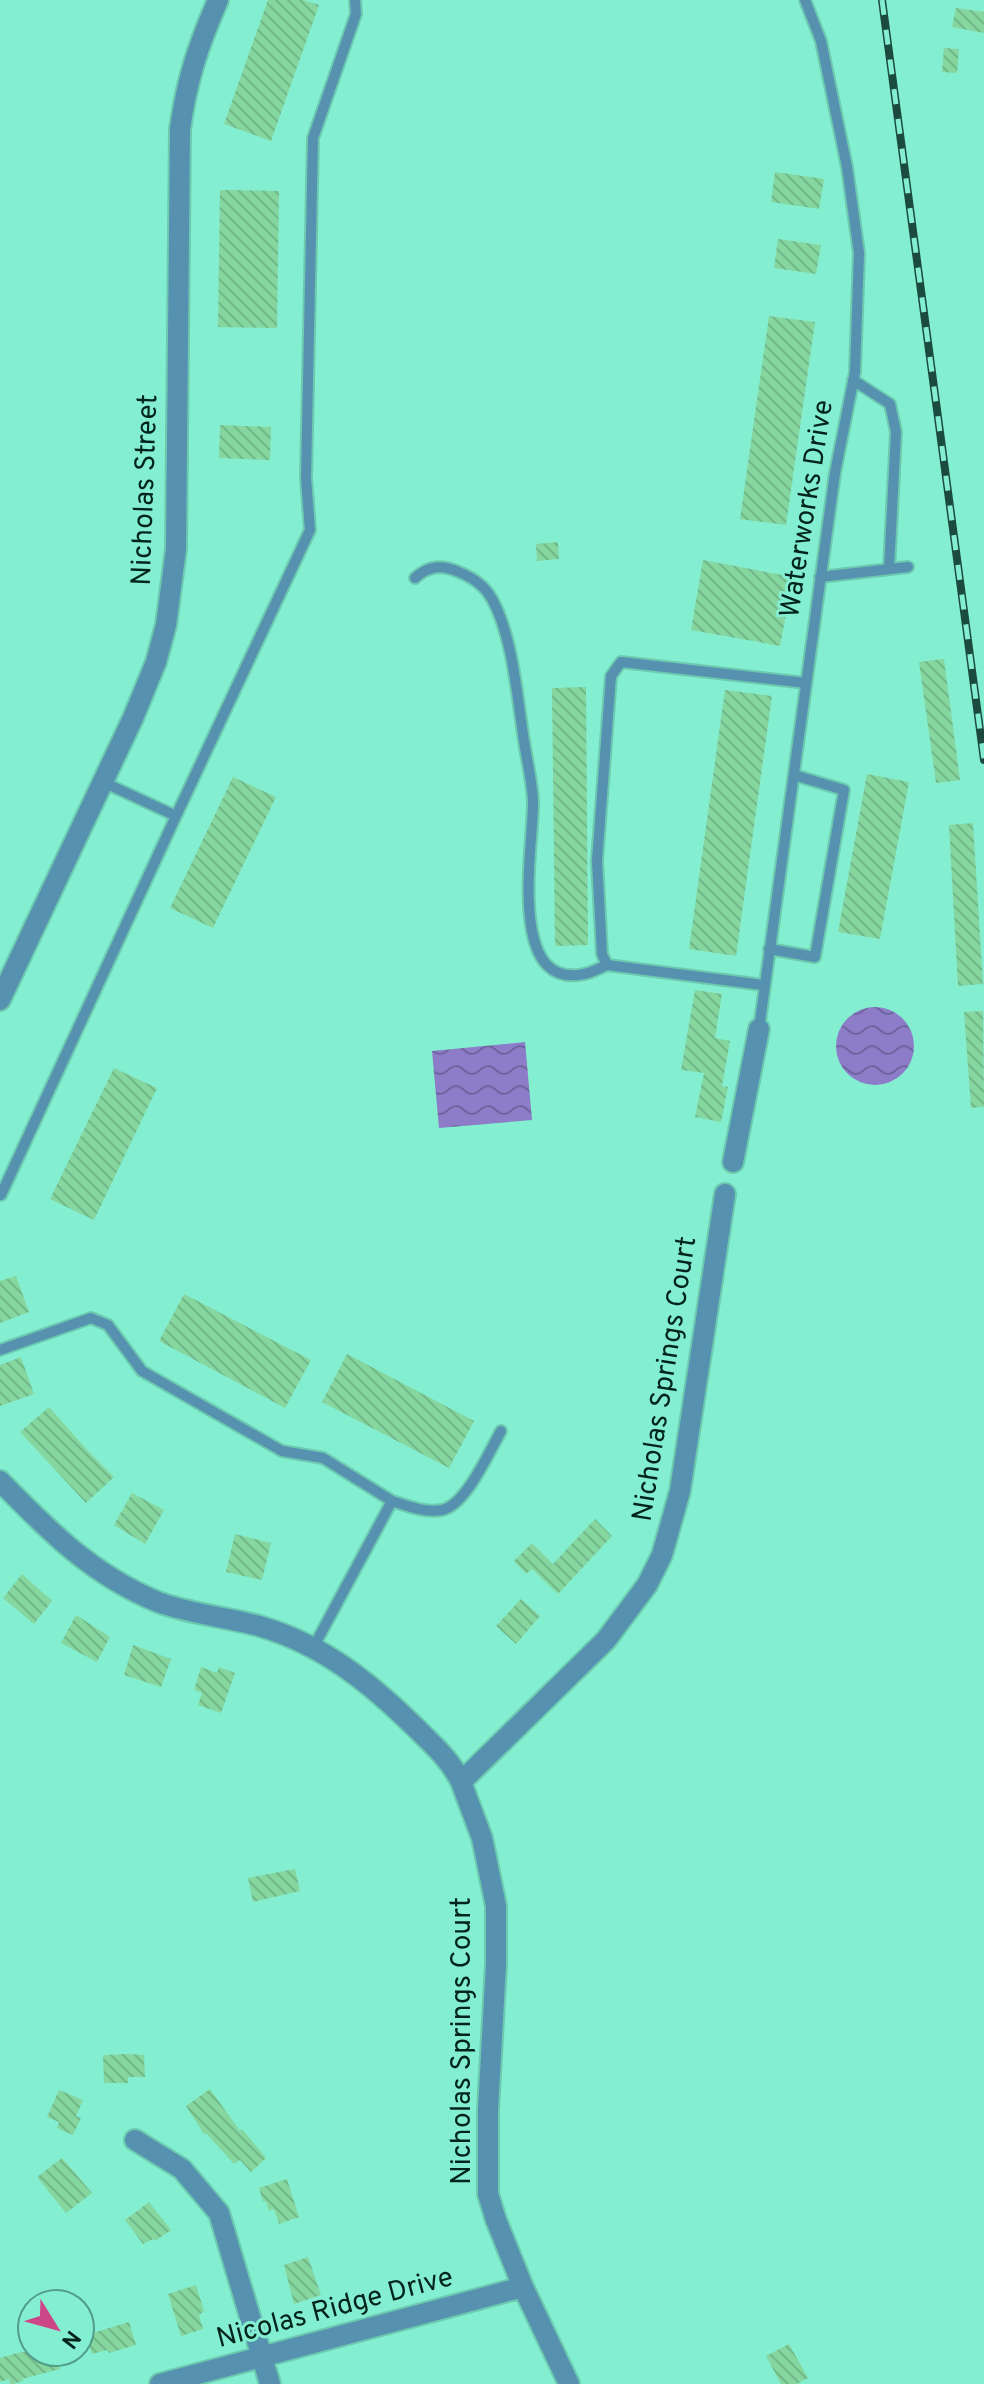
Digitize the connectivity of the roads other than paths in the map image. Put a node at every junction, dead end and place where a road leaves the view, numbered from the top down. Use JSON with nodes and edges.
{"nodes":[{"id":1,"x":218,"y":0,"type":"edge"},
{"id":2,"x":355,"y":0,"type":"edge"},
{"id":3,"x":805,"y":0,"type":"edge"},
{"id":4,"x":853,"y":380,"type":"junction"},
{"id":5,"x":908,"y":567,"type":"dead end"},
{"id":6,"x":889,"y":569,"type":"junction"},
{"id":7,"x":820,"y":577,"type":"junction"},
{"id":8,"x":415,"y":578,"type":"dead end"},
{"id":9,"x":806,"y":683,"type":"junction"},
{"id":10,"x":794,"y":775,"type":"junction"},
{"id":11,"x":103,"y":782,"type":"junction"},
{"id":12,"x":176,"y":816,"type":"junction"},
{"id":13,"x":769,"y":949,"type":"junction"},
{"id":14,"x":607,"y":965,"type":"junction"},
{"id":15,"x":763,"y":985,"type":"junction"},
{"id":16,"x":0,"y":1000,"type":"edge"},
{"id":17,"x":759,"y":1029,"type":"joint"},
{"id":18,"x":733,"y":1162,"type":"dead end"},
{"id":19,"x":725,"y":1194,"type":"dead end"},
{"id":20,"x":1,"y":1195,"type":"edge"},
{"id":21,"x":0,"y":1350,"type":"edge"},
{"id":22,"x":501,"y":1431,"type":"dead end"},
{"id":23,"x":0,"y":1481,"type":"edge"},
{"id":24,"x":392,"y":1501,"type":"junction"},
{"id":25,"x":313,"y":1648,"type":"junction"},
{"id":26,"x":461,"y":1782,"type":"junction"},
{"id":27,"x":135,"y":2140,"type":"dead end"},
{"id":28,"x":523,"y":2287,"type":"junction"},
{"id":29,"x":262,"y":2356,"type":"junction"},
{"id":30,"x":160,"y":2384,"type":"edge"},
{"id":31,"x":270,"y":2384,"type":"edge"},
{"id":32,"x":569,"y":2384,"type":"edge"}],
"edges":[{"from":1,"to":11,"type":"street","name":"Nicholas Street"},
{"from":2,"to":12,"type":"lane"},
{"from":3,"to":4,"type":"lane","name":"Waterworks Drive"},
{"from":4,"to":6,"type":"lane"},
{"from":4,"to":7,"type":"lane","name":"Waterworks Drive"},
{"from":5,"to":6,"type":"lane"},
{"from":6,"to":7,"type":"lane"},
{"from":7,"to":9,"type":"lane","name":"Waterworks Drive"},
{"from":8,"to":14,"type":"lane"},
{"from":9,"to":10,"type":"lane","name":"Waterworks Drive"},
{"from":9,"to":14,"type":"lane"},
{"from":10,"to":13,"type":"lane","name":"Waterworks Drive"},
{"from":10,"to":13,"type":"lane"},
{"from":11,"to":12,"type":"lane"},
{"from":11,"to":16,"type":"street","name":"Nicholas Street"},
{"from":12,"to":20,"type":"lane"},
{"from":13,"to":15,"type":"lane","name":"Waterworks Drive"},
{"from":14,"to":15,"type":"lane"},
{"from":15,"to":17,"type":"lane","name":"Waterworks Drive"},
{"from":17,"to":18,"type":"street"},
{"from":19,"to":26,"type":"street","name":"Nicholas Springs Court"},
{"from":21,"to":24,"type":"lane"},
{"from":22,"to":24,"type":"lane"},
{"from":23,"to":25,"type":"street"},
{"from":24,"to":25,"type":"lane"},
{"from":25,"to":26,"type":"street"},
{"from":26,"to":28,"type":"street","name":"Nicholas Springs Court"},
{"from":27,"to":29,"type":"street"},
{"from":28,"to":29,"type":"street","name":"Nicolas Ridge Drive"},
{"from":28,"to":32,"type":"street","name":"Nicholas Springs Court"},
{"from":29,"to":30,"type":"street","name":"Nicolas Ridge Drive"},
{"from":29,"to":31,"type":"street"}]}
